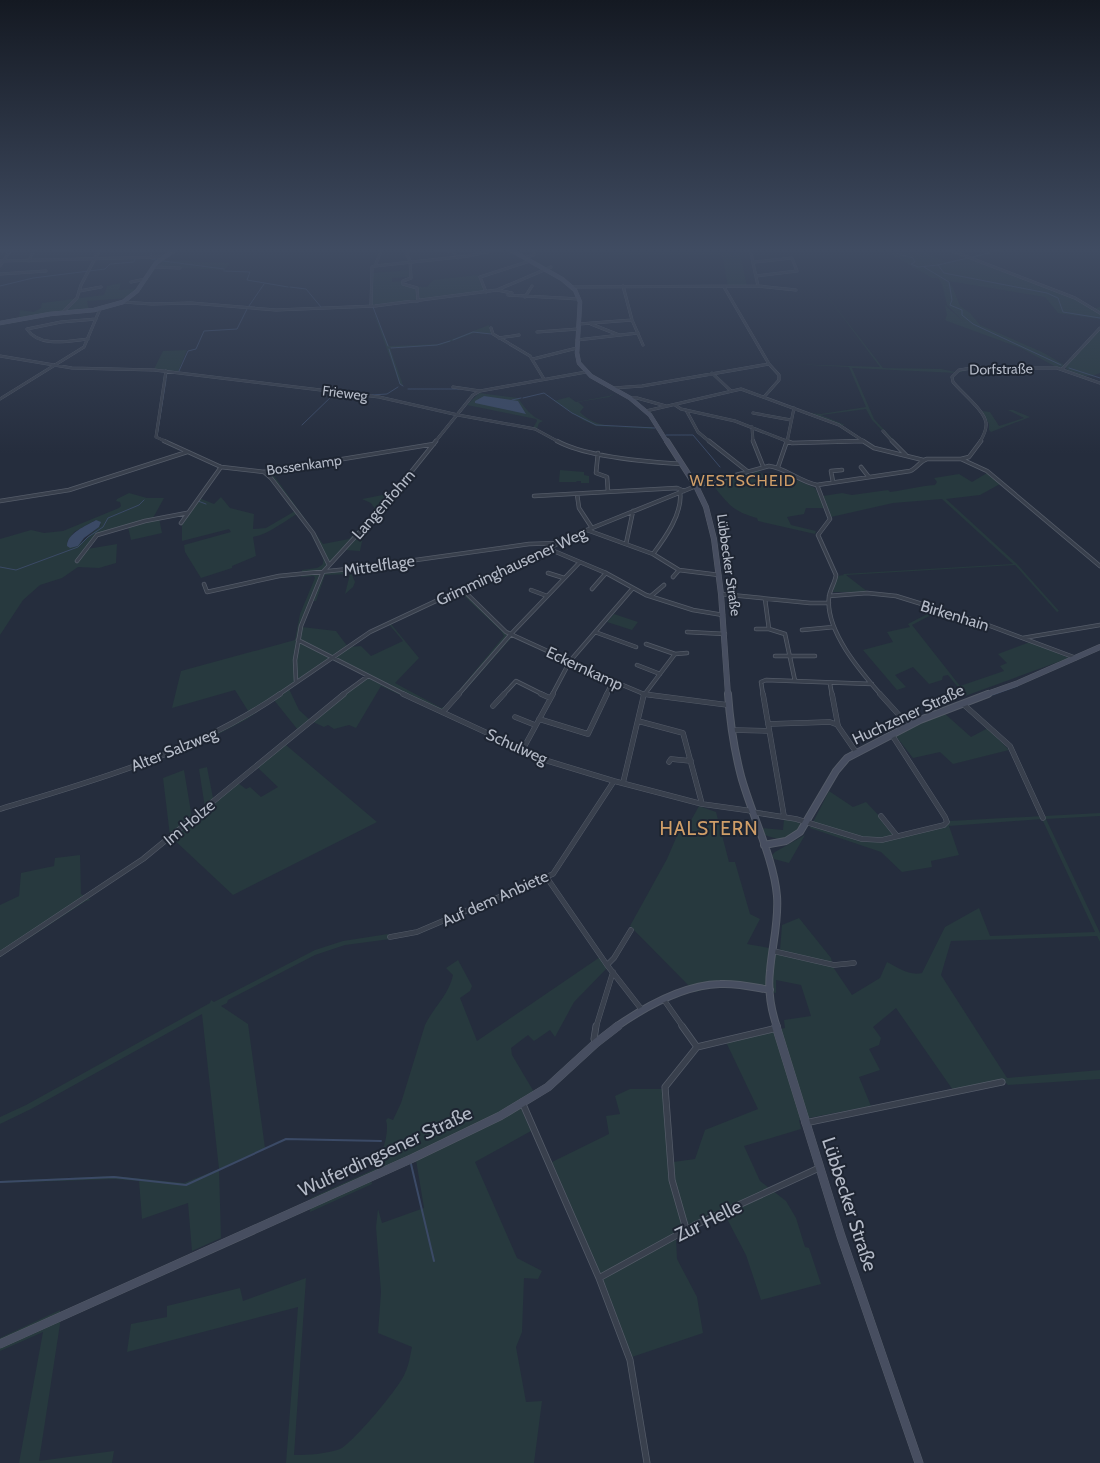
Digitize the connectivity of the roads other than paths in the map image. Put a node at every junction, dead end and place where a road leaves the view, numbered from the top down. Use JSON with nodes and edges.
{"nodes":[{"id":1,"x":36,"y":317,"type":"edge"},
{"id":2,"x":579,"y":317,"type":"edge"},
{"id":3,"x":742,"y":317,"type":"edge"},
{"id":4,"x":96,"y":319,"type":"joint"},
{"id":5,"x":632,"y":320,"type":"joint"},
{"id":6,"x":0,"y":323,"type":"edge"},
{"id":7,"x":589,"y":323,"type":"junction"},
{"id":8,"x":579,"y":324,"type":"junction"},
{"id":9,"x":491,"y":328,"type":"dead end"},
{"id":10,"x":1100,"y":328,"type":"edge"},
{"id":11,"x":578,"y":329,"type":"junction"},
{"id":12,"x":538,"y":332,"type":"dead end"},
{"id":13,"x":519,"y":334,"type":"dead end"},
{"id":14,"x":638,"y":334,"type":"junction"},
{"id":15,"x":619,"y":335,"type":"junction"},
{"id":16,"x":499,"y":338,"type":"junction"},
{"id":17,"x":88,"y":339,"type":"junction"},
{"id":18,"x":578,"y":340,"type":"junction"},
{"id":19,"x":644,"y":345,"type":"dead end"},
{"id":20,"x":577,"y":348,"type":"junction"},
{"id":21,"x":0,"y":356,"type":"edge"},
{"id":22,"x":533,"y":359,"type":"junction"},
{"id":23,"x":769,"y":364,"type":"junction"},
{"id":24,"x":56,"y":365,"type":"junction"},
{"id":25,"x":1062,"y":369,"type":"junction"},
{"id":26,"x":166,"y":371,"type":"junction"},
{"id":27,"x":586,"y":372,"type":"junction"},
{"id":28,"x":712,"y":373,"type":"junction"},
{"id":29,"x":544,"y":379,"type":"junction"},
{"id":30,"x":1100,"y":383,"type":"edge"},
{"id":31,"x":453,"y":387,"type":"dead end"},
{"id":32,"x":613,"y":388,"type":"junction"},
{"id":33,"x":730,"y":390,"type":"junction"},
{"id":34,"x":480,"y":391,"type":"junction"},
{"id":35,"x":764,"y":397,"type":"junction"},
{"id":36,"x":630,"y":398,"type":"junction"},
{"id":37,"x":0,"y":399,"type":"edge"},
{"id":38,"x":675,"y":406,"type":"junction"},
{"id":39,"x":667,"y":407,"type":"junction"},
{"id":40,"x":794,"y":408,"type":"junction"},
{"id":41,"x":686,"y":410,"type":"junction"},
{"id":42,"x":646,"y":411,"type":"junction"},
{"id":43,"x":753,"y":414,"type":"dead end"},
{"id":44,"x":458,"y":415,"type":"junction"},
{"id":45,"x":791,"y":420,"type":"junction"},
{"id":46,"x":752,"y":427,"type":"junction"},
{"id":47,"x":883,"y":431,"type":"dead end"},
{"id":48,"x":863,"y":441,"type":"junction"},
{"id":49,"x":788,"y":442,"type":"junction"},
{"id":50,"x":434,"y":444,"type":"junction"},
{"id":51,"x":187,"y":452,"type":"junction"},
{"id":52,"x":598,"y":453,"type":"junction"},
{"id":53,"x":906,"y":455,"type":"junction"},
{"id":54,"x":969,"y":457,"type":"junction"},
{"id":55,"x":961,"y":459,"type":"junction"},
{"id":56,"x":923,"y":460,"type":"junction"},
{"id":57,"x":682,"y":464,"type":"junction"},
{"id":58,"x":972,"y":464,"type":"junction"},
{"id":59,"x":763,"y":466,"type":"junction"},
{"id":60,"x":221,"y":467,"type":"junction"},
{"id":61,"x":778,"y":467,"type":"junction"},
{"id":62,"x":862,"y":468,"type":"dead end"},
{"id":63,"x":747,"y":470,"type":"junction"},
{"id":64,"x":842,"y":470,"type":"dead end"},
{"id":65,"x":270,"y":473,"type":"junction"},
{"id":66,"x":868,"y":476,"type":"junction"},
{"id":67,"x":833,"y":482,"type":"junction"},
{"id":68,"x":817,"y":484,"type":"junction"},
{"id":69,"x":696,"y":486,"type":"junction"},
{"id":70,"x":608,"y":492,"type":"junction"},
{"id":71,"x":682,"y":492,"type":"junction"},
{"id":72,"x":577,"y":494,"type":"junction"},
{"id":73,"x":534,"y":496,"type":"dead end"},
{"id":74,"x":0,"y":501,"type":"edge"},
{"id":75,"x":633,"y":511,"type":"junction"},
{"id":76,"x":187,"y":513,"type":"junction"},
{"id":77,"x":181,"y":523,"type":"dead end"},
{"id":78,"x":592,"y":528,"type":"junction"},
{"id":79,"x":587,"y":530,"type":"junction"},
{"id":80,"x":561,"y":543,"type":"junction"},
{"id":81,"x":626,"y":544,"type":"junction"},
{"id":82,"x":549,"y":549,"type":"junction"},
{"id":83,"x":652,"y":554,"type":"junction"},
{"id":84,"x":77,"y":561,"type":"dead end"},
{"id":85,"x":579,"y":563,"type":"junction"},
{"id":86,"x":328,"y":565,"type":"junction"},
{"id":87,"x":1100,"y":566,"type":"edge"},
{"id":88,"x":679,"y":570,"type":"junction"},
{"id":89,"x":323,"y":572,"type":"junction"},
{"id":90,"x":548,"y":573,"type":"dead end"},
{"id":91,"x":606,"y":573,"type":"junction"},
{"id":92,"x":719,"y":575,"type":"junction"},
{"id":93,"x":673,"y":577,"type":"dead end"},
{"id":94,"x":564,"y":578,"type":"junction"},
{"id":95,"x":204,"y":584,"type":"dead end"},
{"id":96,"x":664,"y":586,"type":"dead end"},
{"id":97,"x":633,"y":588,"type":"junction"},
{"id":98,"x":462,"y":589,"type":"junction"},
{"id":99,"x":531,"y":590,"type":"dead end"},
{"id":100,"x":592,"y":590,"type":"dead end"},
{"id":101,"x":721,"y":594,"type":"junction"},
{"id":102,"x":547,"y":596,"type":"junction"},
{"id":103,"x":651,"y":596,"type":"junction"},
{"id":104,"x":829,"y":596,"type":"junction"},
{"id":105,"x":764,"y":599,"type":"junction"},
{"id":106,"x":829,"y":603,"type":"junction"},
{"id":107,"x":723,"y":614,"type":"junction"},
{"id":108,"x":1100,"y":625,"type":"edge"},
{"id":109,"x":834,"y":627,"type":"junction"},
{"id":110,"x":756,"y":629,"type":"dead end"},
{"id":111,"x":769,"y":630,"type":"junction"},
{"id":112,"x":802,"y":630,"type":"dead end"},
{"id":113,"x":595,"y":632,"type":"junction"},
{"id":114,"x":687,"y":632,"type":"dead end"},
{"id":115,"x":512,"y":634,"type":"junction"},
{"id":116,"x":725,"y":634,"type":"junction"},
{"id":117,"x":1023,"y":638,"type":"junction"},
{"id":118,"x":298,"y":640,"type":"junction"},
{"id":119,"x":646,"y":644,"type":"dead end"},
{"id":120,"x":636,"y":647,"type":"dead end"},
{"id":121,"x":1100,"y":647,"type":"edge"},
{"id":122,"x":687,"y":653,"type":"dead end"},
{"id":123,"x":676,"y":654,"type":"junction"},
{"id":124,"x":775,"y":656,"type":"dead end"},
{"id":125,"x":789,"y":656,"type":"junction"},
{"id":126,"x":814,"y":656,"type":"dead end"},
{"id":127,"x":332,"y":657,"type":"junction"},
{"id":128,"x":1076,"y":658,"type":"junction"},
{"id":129,"x":570,"y":661,"type":"junction"},
{"id":130,"x":637,"y":665,"type":"dead end"},
{"id":131,"x":660,"y":674,"type":"junction"},
{"id":132,"x":368,"y":676,"type":"junction"},
{"id":133,"x":613,"y":681,"type":"junction"},
{"id":134,"x":795,"y":681,"type":"junction"},
{"id":135,"x":296,"y":682,"type":"junction"},
{"id":136,"x":830,"y":684,"type":"junction"},
{"id":137,"x":872,"y":684,"type":"junction"},
{"id":138,"x":644,"y":694,"type":"junction"},
{"id":139,"x":550,"y":698,"type":"junction"},
{"id":140,"x":961,"y":703,"type":"junction"},
{"id":141,"x":728,"y":705,"type":"junction"},
{"id":142,"x":493,"y":706,"type":"dead end"},
{"id":143,"x":443,"y":712,"type":"junction"},
{"id":144,"x":515,"y":717,"type":"dead end"},
{"id":145,"x":539,"y":719,"type":"junction"},
{"id":146,"x":638,"y":721,"type":"junction"},
{"id":147,"x":768,"y":724,"type":"junction"},
{"id":148,"x":535,"y":725,"type":"junction"},
{"id":149,"x":908,"y":725,"type":"junction"},
{"id":150,"x":838,"y":726,"type":"junction"},
{"id":151,"x":731,"y":730,"type":"junction"},
{"id":152,"x":770,"y":732,"type":"junction"},
{"id":153,"x":891,"y":734,"type":"junction"},
{"id":154,"x":523,"y":749,"type":"junction"},
{"id":155,"x":856,"y":752,"type":"junction"},
{"id":156,"x":691,"y":761,"type":"junction"},
{"id":157,"x":669,"y":762,"type":"dead end"},
{"id":158,"x":614,"y":781,"type":"junction"},
{"id":159,"x":623,"y":783,"type":"junction"},
{"id":160,"x":702,"y":804,"type":"junction"},
{"id":161,"x":0,"y":809,"type":"edge"},
{"id":162,"x":752,"y":812,"type":"junction"},
{"id":163,"x":784,"y":816,"type":"junction"},
{"id":164,"x":882,"y":816,"type":"dead end"},
{"id":165,"x":1043,"y":818,"type":"dead end"},
{"id":166,"x":807,"y":822,"type":"junction"},
{"id":167,"x":897,"y":836,"type":"junction"},
{"id":168,"x":764,"y":845,"type":"junction"},
{"id":169,"x":548,"y":878,"type":"junction"},
{"id":170,"x":631,"y":930,"type":"dead end"},
{"id":171,"x":390,"y":937,"type":"dead end"},
{"id":172,"x":773,"y":951,"type":"junction"},
{"id":173,"x":0,"y":954,"type":"edge"},
{"id":174,"x":854,"y":963,"type":"dead end"},
{"id":175,"x":608,"y":965,"type":"junction"},
{"id":176,"x":612,"y":972,"type":"junction"},
{"id":177,"x":770,"y":990,"type":"junction"},
{"id":178,"x":664,"y":1000,"type":"junction"},
{"id":179,"x":642,"y":1010,"type":"junction"},
{"id":180,"x":777,"y":1028,"type":"junction"},
{"id":181,"x":596,"y":1042,"type":"junction"},
{"id":182,"x":697,"y":1047,"type":"junction"},
{"id":183,"x":1002,"y":1082,"type":"dead end"},
{"id":184,"x":522,"y":1102,"type":"junction"},
{"id":185,"x":805,"y":1123,"type":"junction"},
{"id":186,"x":819,"y":1168,"type":"junction"},
{"id":187,"x":686,"y":1229,"type":"junction"},
{"id":188,"x":599,"y":1278,"type":"junction"},
{"id":189,"x":0,"y":1344,"type":"edge"},
{"id":190,"x":647,"y":1463,"type":"edge"},
{"id":191,"x":919,"y":1463,"type":"edge"}],
"edges":[{"from":1,"to":6,"type":"main road"},
{"from":2,"to":8,"type":"main road"},
{"from":3,"to":23,"type":"street"},
{"from":4,"to":17,"type":"street"},
{"from":4,"to":17,"type":"street"},
{"from":5,"to":7,"type":"street"},
{"from":5,"to":14,"type":"street"},
{"from":7,"to":8,"type":"street"},
{"from":7,"to":15,"type":"street"},
{"from":8,"to":11,"type":"main road"},
{"from":9,"to":16,"type":"street"},
{"from":10,"to":25,"type":"street"},
{"from":11,"to":12,"type":"street"},
{"from":11,"to":18,"type":"main road"},
{"from":13,"to":16,"type":"street"},
{"from":14,"to":15,"type":"street"},
{"from":14,"to":19,"type":"street"},
{"from":15,"to":18,"type":"street"},
{"from":16,"to":22,"type":"street"},
{"from":17,"to":24,"type":"street"},
{"from":18,"to":20,"type":"main road"},
{"from":20,"to":22,"type":"street"},
{"from":20,"to":27,"type":"main road"},
{"from":21,"to":24,"type":"street","name":"Frieweg"},
{"from":22,"to":29,"type":"street"},
{"from":23,"to":28,"type":"street"},
{"from":23,"to":35,"type":"street"},
{"from":24,"to":26,"type":"street","name":"Frieweg"},
{"from":24,"to":37,"type":"street"},
{"from":25,"to":30,"type":"street"},
{"from":25,"to":54,"type":"street","name":"Dorfstraße"},
{"from":26,"to":44,"type":"street","name":"Frieweg"},
{"from":26,"to":51,"type":"street","name":"Bossenkamp"},
{"from":27,"to":29,"type":"street"},
{"from":27,"to":32,"type":"main road","name":"Lübbecker Straße"},
{"from":28,"to":32,"type":"street"},
{"from":28,"to":33,"type":"street"},
{"from":29,"to":34,"type":"street"},
{"from":31,"to":34,"type":"street"},
{"from":32,"to":36,"type":"main road","name":"Lübbecker Straße"},
{"from":33,"to":35,"type":"street"},
{"from":33,"to":38,"type":"street"},
{"from":34,"to":44,"type":"street","name":"Langenfohrn"},
{"from":35,"to":40,"type":"street"},
{"from":36,"to":39,"type":"street"},
{"from":36,"to":42,"type":"main road","name":"Lübbecker Straße"},
{"from":38,"to":39,"type":"street"},
{"from":38,"to":41,"type":"street"},
{"from":39,"to":42,"type":"street"},
{"from":40,"to":45,"type":"street"},
{"from":40,"to":48,"type":"street"},
{"from":41,"to":46,"type":"street"},
{"from":41,"to":63,"type":"street"},
{"from":42,"to":57,"type":"main road","name":"Lübbecker Straße"},
{"from":43,"to":45,"type":"street"},
{"from":44,"to":50,"type":"street","name":"Langenfohrn"},
{"from":44,"to":52,"type":"street","name":"Frieweg"},
{"from":45,"to":49,"type":"street"},
{"from":46,"to":49,"type":"street"},
{"from":46,"to":59,"type":"street"},
{"from":47,"to":53,"type":"street"},
{"from":48,"to":49,"type":"street"},
{"from":48,"to":53,"type":"street"},
{"from":49,"to":61,"type":"street"},
{"from":50,"to":65,"type":"street","name":"Bossenkamp"},
{"from":50,"to":86,"type":"street","name":"Langenfohrn"},
{"from":51,"to":60,"type":"street","name":"Bossenkamp"},
{"from":51,"to":74,"type":"street"},
{"from":52,"to":57,"type":"street","name":"Frieweg"},
{"from":52,"to":70,"type":"street"},
{"from":53,"to":56,"type":"street"},
{"from":54,"to":55,"type":"street"},
{"from":54,"to":58,"type":"street"},
{"from":55,"to":56,"type":"street"},
{"from":55,"to":58,"type":"street"},
{"from":56,"to":66,"type":"street"},
{"from":57,"to":69,"type":"main road","name":"Lübbecker Straße"},
{"from":58,"to":87,"type":"street"},
{"from":59,"to":61,"type":"street"},
{"from":59,"to":63,"type":"street"},
{"from":60,"to":65,"type":"street","name":"Bossenkamp"},
{"from":60,"to":76,"type":"street"},
{"from":61,"to":68,"type":"street"},
{"from":62,"to":66,"type":"street"},
{"from":63,"to":69,"type":"street"},
{"from":64,"to":67,"type":"street"},
{"from":65,"to":86,"type":"street"},
{"from":66,"to":67,"type":"street"},
{"from":67,"to":68,"type":"street"},
{"from":68,"to":104,"type":"street"},
{"from":69,"to":71,"type":"street","name":"Grimminghausener Weg"},
{"from":69,"to":92,"type":"main road","name":"Lübbecker Straße"},
{"from":70,"to":71,"type":"street"},
{"from":70,"to":72,"type":"street"},
{"from":71,"to":75,"type":"street","name":"Grimminghausener Weg"},
{"from":71,"to":83,"type":"street"},
{"from":72,"to":73,"type":"street"},
{"from":72,"to":78,"type":"street"},
{"from":75,"to":78,"type":"street","name":"Grimminghausener Weg"},
{"from":75,"to":81,"type":"street"},
{"from":76,"to":77,"type":"street"},
{"from":76,"to":84,"type":"street"},
{"from":78,"to":79,"type":"street","name":"Grimminghausener Weg"},
{"from":79,"to":80,"type":"street","name":"Grimminghausener Weg"},
{"from":79,"to":81,"type":"street"},
{"from":80,"to":82,"type":"street","name":"Grimminghausener Weg"},
{"from":80,"to":89,"type":"street","name":"Mittelflage"},
{"from":81,"to":83,"type":"street"},
{"from":82,"to":85,"type":"street"},
{"from":82,"to":98,"type":"street","name":"Grimminghausener Weg"},
{"from":83,"to":88,"type":"street"},
{"from":85,"to":91,"type":"street"},
{"from":85,"to":94,"type":"street"},
{"from":86,"to":89,"type":"street","name":"Langenfohrn"},
{"from":88,"to":92,"type":"street"},
{"from":88,"to":93,"type":"street"},
{"from":89,"to":95,"type":"street","name":"Mittelflage"},
{"from":89,"to":118,"type":"street","name":"Langenfohrn"},
{"from":90,"to":94,"type":"street"},
{"from":91,"to":97,"type":"street"},
{"from":91,"to":100,"type":"street"},
{"from":92,"to":101,"type":"main road","name":"Lübbecker Straße"},
{"from":94,"to":102,"type":"street"},
{"from":96,"to":103,"type":"street"},
{"from":97,"to":103,"type":"street"},
{"from":97,"to":113,"type":"street"},
{"from":98,"to":115,"type":"street","name":"Eckernkamp"},
{"from":98,"to":127,"type":"street","name":"Grimminghausener Weg"},
{"from":99,"to":102,"type":"street"},
{"from":101,"to":105,"type":"street"},
{"from":101,"to":107,"type":"main road","name":"Lübbecker Straße"},
{"from":102,"to":115,"type":"street"},
{"from":103,"to":107,"type":"street"},
{"from":104,"to":106,"type":"street"},
{"from":104,"to":117,"type":"street","name":"Birkenhain"},
{"from":105,"to":106,"type":"street"},
{"from":105,"to":111,"type":"street"},
{"from":106,"to":109,"type":"street"},
{"from":107,"to":116,"type":"main road","name":"Lübbecker Straße"},
{"from":108,"to":117,"type":"street"},
{"from":109,"to":112,"type":"street"},
{"from":109,"to":137,"type":"street"},
{"from":110,"to":111,"type":"street"},
{"from":111,"to":125,"type":"street"},
{"from":113,"to":120,"type":"street"},
{"from":113,"to":129,"type":"street"},
{"from":114,"to":116,"type":"street","name":"Lübbecker Straße"},
{"from":115,"to":129,"type":"street","name":"Eckernkamp"},
{"from":115,"to":143,"type":"street"},
{"from":116,"to":141,"type":"main road","name":"Lübbecker Straße"},
{"from":117,"to":128,"type":"street","name":"Birkenhain"},
{"from":118,"to":127,"type":"street","name":"Schulweg"},
{"from":118,"to":135,"type":"street","name":"Langenfohrn"},
{"from":119,"to":123,"type":"street"},
{"from":121,"to":128,"type":"main road","name":"Huchzener Straße"},
{"from":122,"to":123,"type":"street"},
{"from":123,"to":131,"type":"street"},
{"from":124,"to":125,"type":"street"},
{"from":125,"to":126,"type":"street"},
{"from":125,"to":134,"type":"street"},
{"from":127,"to":132,"type":"street","name":"Schulweg"},
{"from":127,"to":135,"type":"street","name":"Alter Salzweg"},
{"from":128,"to":140,"type":"main road","name":"Huchzener Straße"},
{"from":129,"to":133,"type":"street","name":"Eckernkamp"},
{"from":129,"to":139,"type":"street"},
{"from":130,"to":131,"type":"street"},
{"from":131,"to":138,"type":"street"},
{"from":132,"to":143,"type":"street","name":"Schulweg"},
{"from":132,"to":173,"type":"street","name":"Im Holze"},
{"from":133,"to":138,"type":"street","name":"Eckernkamp"},
{"from":133,"to":145,"type":"street"},
{"from":134,"to":136,"type":"street"},
{"from":134,"to":147,"type":"street"},
{"from":135,"to":161,"type":"street","name":"Alter Salzweg"},
{"from":136,"to":137,"type":"street"},
{"from":136,"to":150,"type":"street"},
{"from":137,"to":149,"type":"street"},
{"from":138,"to":141,"type":"street","name":"Eckernkamp"},
{"from":138,"to":146,"type":"street"},
{"from":139,"to":142,"type":"street"},
{"from":139,"to":145,"type":"street"},
{"from":140,"to":149,"type":"main road","name":"Huchzener Straße"},
{"from":140,"to":165,"type":"street"},
{"from":141,"to":151,"type":"main road","name":"Lübbecker Straße"},
{"from":143,"to":154,"type":"street","name":"Schulweg"},
{"from":144,"to":148,"type":"street"},
{"from":145,"to":148,"type":"street"},
{"from":146,"to":156,"type":"street"},
{"from":146,"to":159,"type":"street"},
{"from":147,"to":150,"type":"street"},
{"from":147,"to":152,"type":"street"},
{"from":148,"to":154,"type":"street"},
{"from":149,"to":153,"type":"main road","name":"Huchzener Straße"},
{"from":150,"to":155,"type":"street"},
{"from":151,"to":152,"type":"street"},
{"from":151,"to":162,"type":"main road","name":"Lübbecker Straße"},
{"from":152,"to":163,"type":"street"},
{"from":153,"to":155,"type":"main road","name":"Huchzener Straße"},
{"from":153,"to":167,"type":"street","name":"Schulweg"},
{"from":154,"to":158,"type":"street","name":"Schulweg"},
{"from":155,"to":166,"type":"main road","name":"Huchzener Straße"},
{"from":156,"to":157,"type":"street"},
{"from":156,"to":160,"type":"street"},
{"from":158,"to":159,"type":"street","name":"Schulweg"},
{"from":158,"to":169,"type":"street","name":"Auf dem Anbiete"},
{"from":159,"to":160,"type":"street","name":"Schulweg"},
{"from":160,"to":162,"type":"street","name":"Schulweg"},
{"from":162,"to":163,"type":"street","name":"Schulweg"},
{"from":162,"to":168,"type":"main road","name":"Lübbecker Straße"},
{"from":163,"to":166,"type":"street","name":"Schulweg"},
{"from":164,"to":167,"type":"street"},
{"from":166,"to":167,"type":"street","name":"Schulweg"},
{"from":166,"to":168,"type":"main road","name":"Huchzener Straße"},
{"from":168,"to":172,"type":"main road","name":"Lübbecker Straße"},
{"from":169,"to":171,"type":"street","name":"Auf dem Anbiete"},
{"from":169,"to":175,"type":"street"},
{"from":170,"to":175,"type":"street"},
{"from":172,"to":174,"type":"street"},
{"from":172,"to":177,"type":"main road","name":"Lübbecker Straße"},
{"from":175,"to":176,"type":"street"},
{"from":176,"to":179,"type":"street"},
{"from":176,"to":181,"type":"street"},
{"from":177,"to":178,"type":"main road","name":"Wulferdingsener Straße"},
{"from":177,"to":180,"type":"main road","name":"Lübbecker Straße"},
{"from":178,"to":179,"type":"main road","name":"Wulferdingsener Straße"},
{"from":178,"to":182,"type":"street"},
{"from":179,"to":181,"type":"main road","name":"Wulferdingsener Straße"},
{"from":180,"to":182,"type":"street"},
{"from":180,"to":185,"type":"main road","name":"Lübbecker Straße"},
{"from":181,"to":184,"type":"main road","name":"Wulferdingsener Straße"},
{"from":182,"to":187,"type":"street"},
{"from":183,"to":185,"type":"street"},
{"from":184,"to":188,"type":"street"},
{"from":184,"to":189,"type":"main road","name":"Wulferdingsener Straße"},
{"from":185,"to":186,"type":"main road","name":"Lübbecker Straße"},
{"from":186,"to":187,"type":"street","name":"Zur Helle"},
{"from":186,"to":191,"type":"main road","name":"Lübbecker Straße"},
{"from":187,"to":188,"type":"street","name":"Zur Helle"},
{"from":188,"to":190,"type":"street"}]}
